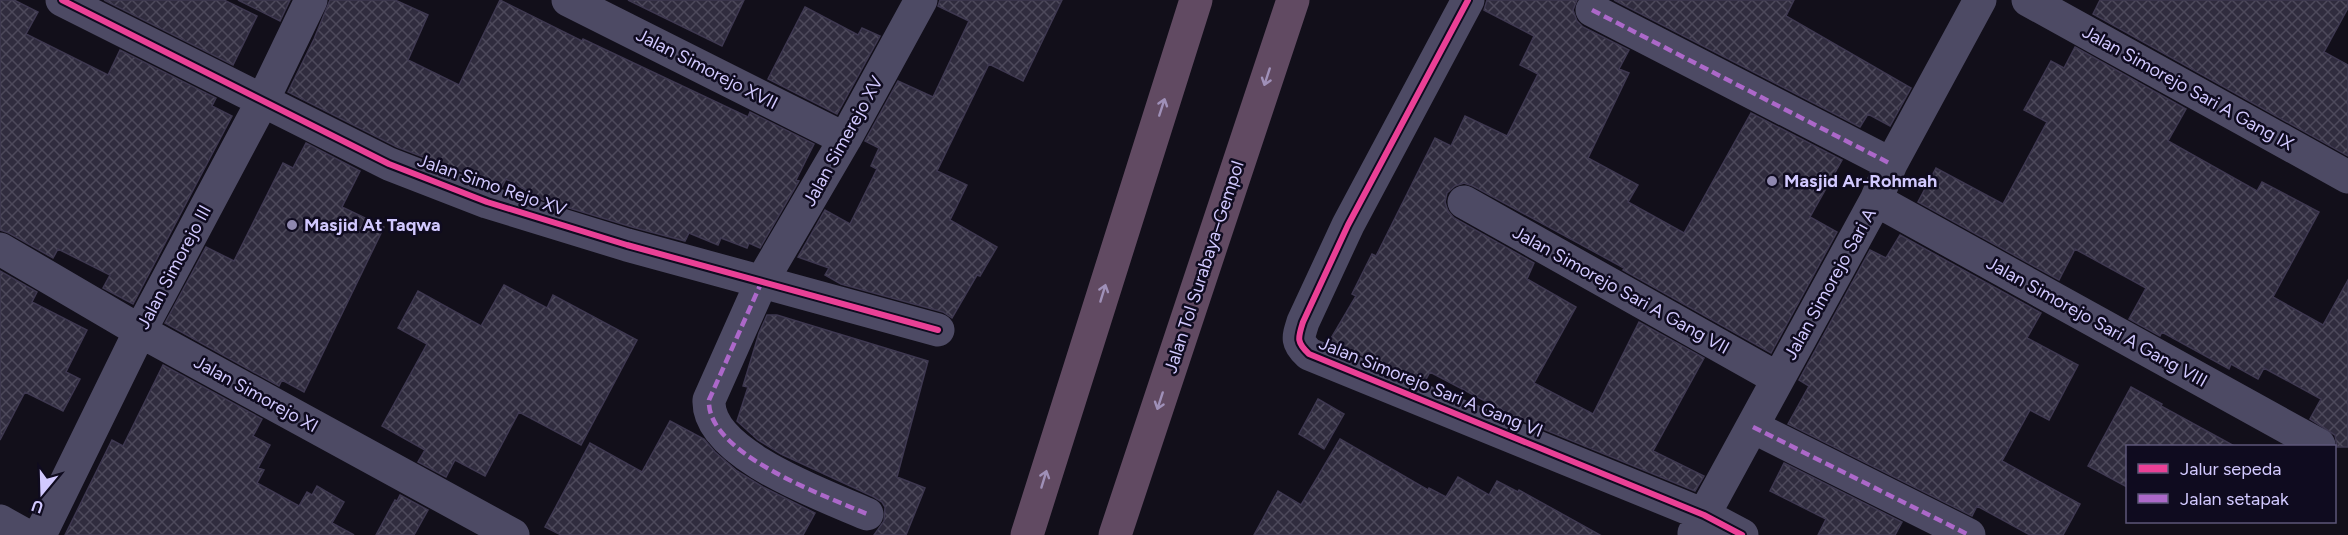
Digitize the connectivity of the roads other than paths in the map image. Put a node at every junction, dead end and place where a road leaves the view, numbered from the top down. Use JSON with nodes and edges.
{"nodes":[{"id":1,"x":62,"y":0,"type":"edge"},
{"id":2,"x":311,"y":0,"type":"edge"},
{"id":3,"x":568,"y":0,"type":"edge"},
{"id":4,"x":921,"y":0,"type":"edge"},
{"id":5,"x":1196,"y":0,"type":"edge"},
{"id":6,"x":1293,"y":0,"type":"edge"},
{"id":7,"x":1468,"y":0,"type":"edge"},
{"id":8,"x":1980,"y":0,"type":"edge"},
{"id":9,"x":2028,"y":0,"type":"edge"},
{"id":10,"x":1592,"y":10,"type":"dead end"},
{"id":11,"x":262,"y":102,"type":"junction"},
{"id":12,"x":845,"y":139,"type":"junction"},
{"id":13,"x":1891,"y":164,"type":"junction"},
{"id":14,"x":2348,"y":177,"type":"edge"},
{"id":15,"x":1876,"y":200,"type":"junction"},
{"id":16,"x":1464,"y":202,"type":"dead end"},
{"id":17,"x":0,"y":249,"type":"edge"},
{"id":18,"x":762,"y":281,"type":"junction"},
{"id":19,"x":938,"y":330,"type":"dead end"},
{"id":20,"x":140,"y":331,"type":"junction"},
{"id":21,"x":1778,"y":378,"type":"junction"},
{"id":22,"x":1753,"y":427,"type":"junction"},
{"id":23,"x":2319,"y":445,"type":"dead end"},
{"id":24,"x":867,"y":514,"type":"dead end"},
{"id":25,"x":0,"y":521,"type":"edge"},
{"id":26,"x":1699,"y":525,"type":"edge"},
{"id":27,"x":25,"y":535,"type":"edge"},
{"id":28,"x":40,"y":535,"type":"edge"},
{"id":29,"x":513,"y":535,"type":"edge"},
{"id":30,"x":1027,"y":535,"type":"edge"},
{"id":31,"x":1115,"y":535,"type":"edge"},
{"id":32,"x":1742,"y":535,"type":"edge"},
{"id":33,"x":1969,"y":535,"type":"edge"}],
"edges":[{"from":1,"to":11,"type":"street","name":"Jalan Simo Rejo XV"},
{"from":2,"to":11,"type":"street","name":"Jalan Simorejo III"},
{"from":3,"to":12,"type":"street","name":"Jalan Simorejo XVII"},
{"from":4,"to":12,"type":"street","name":"Jalan Simerejo XV"},
{"from":30,"to":5,"type":"highway","one_way":true},
{"from":6,"to":31,"type":"highway","name":"Jalan Tol Surabaya–Gempol","one_way":true},
{"from":7,"to":26,"type":"street","name":"Jalan Simorejo Sari A Gang VI"},
{"from":8,"to":13,"type":"street","name":"Jalan Simorejo Sari A"},
{"from":9,"to":14,"type":"street","name":"Jalan Simorejo Sari A Gang IX"},
{"from":10,"to":13,"type":"street"},
{"from":11,"to":18,"type":"street","name":"Jalan Simo Rejo XV"},
{"from":11,"to":20,"type":"street","name":"Jalan Simorejo III"},
{"from":12,"to":18,"type":"street","name":"Jalan Simerejo XV"},
{"from":13,"to":15,"type":"street","name":"Jalan Simorejo Sari A"},
{"from":15,"to":21,"type":"street","name":"Jalan Simorejo Sari A"},
{"from":15,"to":23,"type":"street","name":"Jalan Simorejo Sari A Gang VIII"},
{"from":16,"to":21,"type":"street","name":"Jalan Simorejo Sari A Gang VII"},
{"from":17,"to":20,"type":"street","name":"Jalan Simorejo XI"},
{"from":18,"to":19,"type":"street","name":"Jalan Simo Rejo XV"},
{"from":18,"to":24,"type":"street","name":"Jalan Simerejo XV"},
{"from":20,"to":28,"type":"street","name":"Jalan Simorejo III"},
{"from":20,"to":29,"type":"street","name":"Jalan Simorejo XI"},
{"from":21,"to":22,"type":"street","name":"Jalan Simorejo Sari A"},
{"from":22,"to":26,"type":"street","name":"Jalan Simorejo Sari A"},
{"from":22,"to":33,"type":"street"},
{"from":25,"to":27,"type":"street"},
{"from":26,"to":32,"type":"street","name":"Jalan Simorejo Sari A Gang VI"}]}
